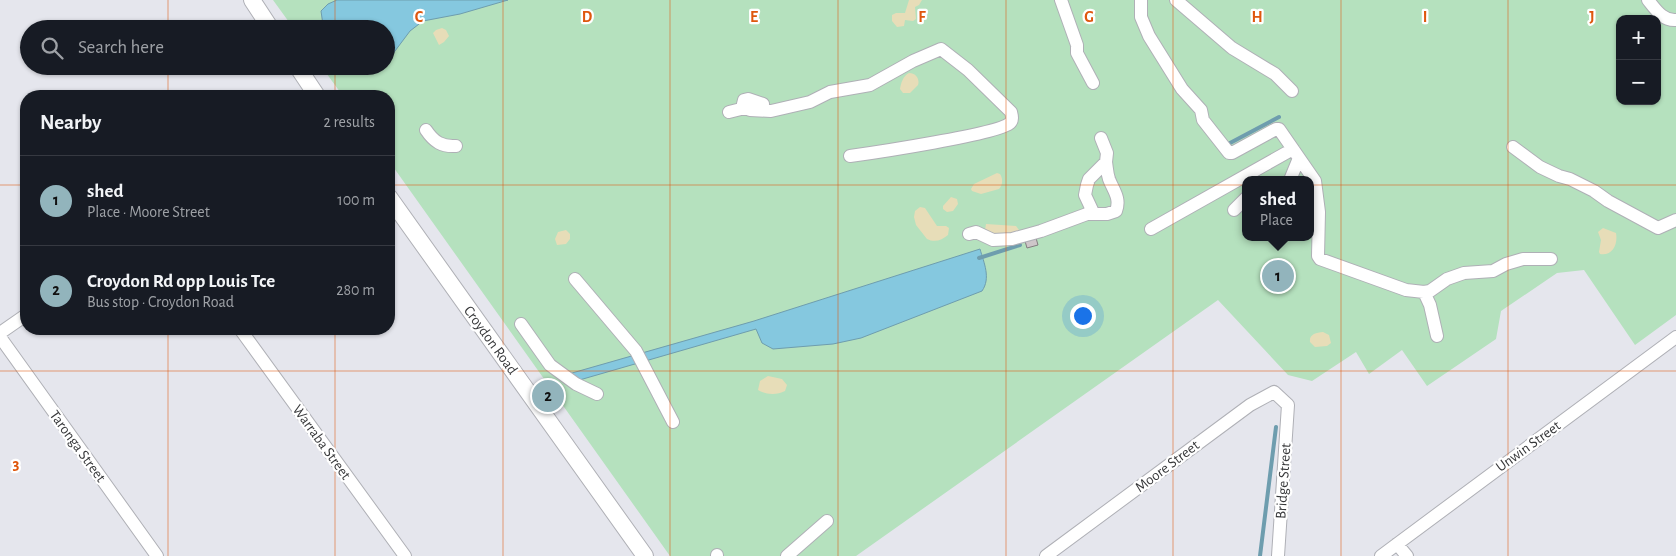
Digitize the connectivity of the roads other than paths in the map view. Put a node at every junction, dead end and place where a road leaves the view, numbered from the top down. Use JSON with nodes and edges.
{"nodes":[{"id":1,"x":252,"y":0,"type":"edge"},
{"id":2,"x":1061,"y":0,"type":"edge"},
{"id":3,"x":1141,"y":0,"type":"edge"},
{"id":4,"x":1176,"y":0,"type":"edge"},
{"id":5,"x":1648,"y":0,"type":"edge"},
{"id":6,"x":265,"y":20,"type":"edge"},
{"id":7,"x":1676,"y":20,"type":"edge"},
{"id":8,"x":303,"y":75,"type":"edge"},
{"id":9,"x":1093,"y":83,"type":"dead end"},
{"id":10,"x":313,"y":90,"type":"edge"},
{"id":11,"x":1292,"y":91,"type":"dead end"},
{"id":12,"x":763,"y":104,"type":"dead end"},
{"id":13,"x":745,"y":108,"type":"junction"},
{"id":14,"x":729,"y":112,"type":"dead end"},
{"id":15,"x":426,"y":130,"type":"dead end"},
{"id":16,"x":1101,"y":138,"type":"dead end"},
{"id":17,"x":456,"y":146,"type":"dead end"},
{"id":18,"x":1514,"y":148,"type":"dead end"},
{"id":19,"x":1296,"y":154,"type":"junction"},
{"id":20,"x":850,"y":156,"type":"dead end"},
{"id":21,"x":1106,"y":162,"type":"junction"},
{"id":22,"x":1253,"y":176,"type":"edge"},
{"id":23,"x":1291,"y":176,"type":"edge"},
{"id":24,"x":1311,"y":176,"type":"edge"},
{"id":25,"x":1314,"y":180,"type":"edge"},
{"id":26,"x":1242,"y":182,"type":"edge"},
{"id":27,"x":1242,"y":202,"type":"edge"},
{"id":28,"x":395,"y":205,"type":"edge"},
{"id":29,"x":1234,"y":210,"type":"dead end"},
{"id":30,"x":1088,"y":214,"type":"junction"},
{"id":31,"x":1676,"y":220,"type":"edge"},
{"id":32,"x":1151,"y":229,"type":"dead end"},
{"id":33,"x":970,"y":234,"type":"dead end"},
{"id":34,"x":1551,"y":259,"type":"dead end"},
{"id":35,"x":576,"y":279,"type":"dead end"},
{"id":36,"x":1424,"y":292,"type":"junction"},
{"id":37,"x":20,"y":320,"type":"edge"},
{"id":38,"x":521,"y":324,"type":"dead end"},
{"id":39,"x":0,"y":335,"type":"edge"},
{"id":40,"x":244,"y":335,"type":"edge"},
{"id":41,"x":1437,"y":336,"type":"dead end"},
{"id":42,"x":1676,"y":338,"type":"edge"},
{"id":43,"x":597,"y":394,"type":"dead end"},
{"id":44,"x":1288,"y":405,"type":"joint"},
{"id":45,"x":672,"y":422,"type":"dead end"},
{"id":46,"x":827,"y":521,"type":"dead end"},
{"id":47,"x":1397,"y":544,"type":"junction"},
{"id":48,"x":157,"y":556,"type":"edge"},
{"id":49,"x":404,"y":556,"type":"edge"},
{"id":50,"x":645,"y":556,"type":"edge"},
{"id":51,"x":787,"y":556,"type":"edge"},
{"id":52,"x":1046,"y":556,"type":"edge"},
{"id":53,"x":1278,"y":556,"type":"edge"},
{"id":54,"x":1381,"y":556,"type":"edge"},
{"id":55,"x":1406,"y":556,"type":"edge"}],
"edges":[{"from":1,"to":6,"type":"main road"},
{"from":2,"to":9,"type":"street"},
{"from":3,"to":19,"type":"street"},
{"from":4,"to":11,"type":"street"},
{"from":5,"to":7,"type":"street"},
{"from":8,"to":10,"type":"main road"},
{"from":12,"to":13,"type":"street"},
{"from":13,"to":14,"type":"street"},
{"from":13,"to":20,"type":"street"},
{"from":15,"to":17,"type":"street"},
{"from":16,"to":21,"type":"street"},
{"from":18,"to":31,"type":"street"},
{"from":19,"to":22,"type":"street"},
{"from":19,"to":23,"type":"street"},
{"from":19,"to":24,"type":"street"},
{"from":21,"to":30,"type":"street"},
{"from":21,"to":30,"type":"street"},
{"from":25,"to":36,"type":"street"},
{"from":26,"to":32,"type":"street"},
{"from":27,"to":29,"type":"street"},
{"from":28,"to":50,"type":"main road","name":"Croydon Road"},
{"from":30,"to":33,"type":"street"},
{"from":34,"to":36,"type":"street"},
{"from":35,"to":45,"type":"street"},
{"from":36,"to":41,"type":"street"},
{"from":37,"to":39,"type":"street"},
{"from":38,"to":43,"type":"street"},
{"from":39,"to":48,"type":"street","name":"Taronga Street"},
{"from":40,"to":49,"type":"street","name":"Warraba Street"},
{"from":42,"to":47,"type":"street","name":"Unwin Street"},
{"from":44,"to":52,"type":"street","name":"Moore Street"},
{"from":44,"to":53,"type":"street","name":"Bridge Street"},
{"from":46,"to":51,"type":"street"},
{"from":47,"to":54,"type":"street","name":"Unwin Street"},
{"from":47,"to":55,"type":"street"}]}
